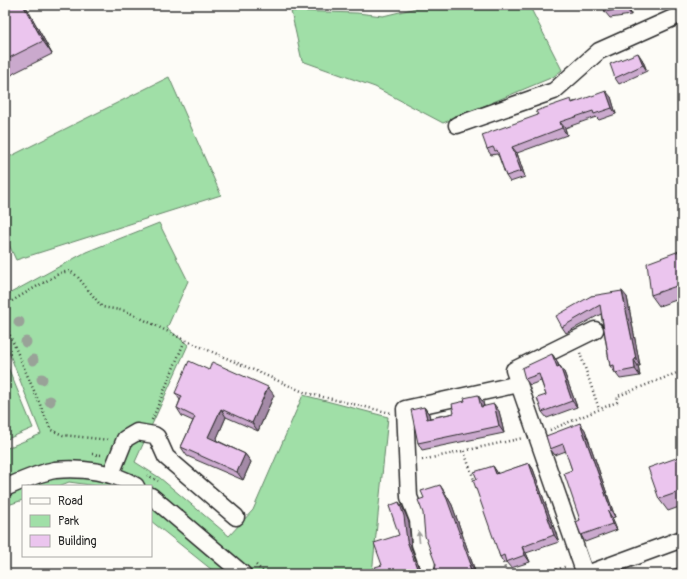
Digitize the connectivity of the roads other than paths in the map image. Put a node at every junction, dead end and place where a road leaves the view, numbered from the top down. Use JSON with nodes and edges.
{"nodes":[{"id":1,"x":682,"y":14,"type":"edge"},
{"id":2,"x":457,"y":125,"type":"dead end"},
{"id":3,"x":595,"y":330,"type":"dead end"},
{"id":4,"x":519,"y":384,"type":"junction"},
{"id":5,"x":111,"y":474,"type":"junction"},
{"id":6,"x":134,"y":485,"type":"edge"},
{"id":7,"x":5,"y":488,"type":"edge"},
{"id":8,"x":152,"y":497,"type":"edge"},
{"id":9,"x":236,"y":517,"type":"dead end"},
{"id":10,"x":682,"y":539,"type":"edge"},
{"id":11,"x":243,"y":574,"type":"edge"},
{"id":12,"x":430,"y":574,"type":"edge"},
{"id":13,"x":586,"y":574,"type":"edge"}],
"edges":[{"from":1,"to":2,"type":"street"},
{"from":3,"to":4,"type":"street"},
{"from":12,"to":4,"type":"street","one_way":true},
{"from":4,"to":13,"type":"street"},
{"from":5,"to":6,"type":"street"},
{"from":5,"to":7,"type":"street"},
{"from":5,"to":9,"type":"street"},
{"from":8,"to":11,"type":"street"},
{"from":10,"to":13,"type":"street"}]}
